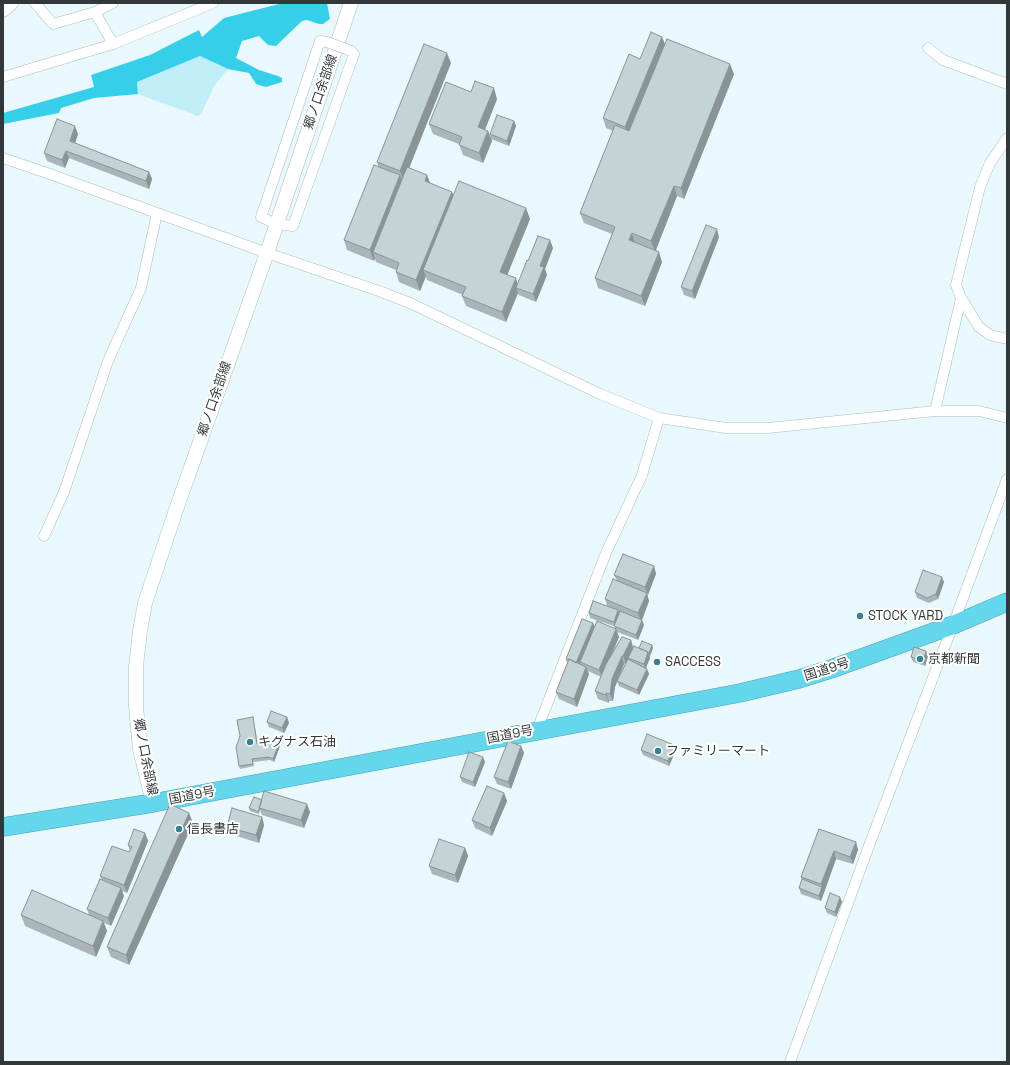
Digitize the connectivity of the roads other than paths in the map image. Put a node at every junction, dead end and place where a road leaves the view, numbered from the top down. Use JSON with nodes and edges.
{"nodes":[{"id":1,"x":12,"y":3,"type":"edge"},
{"id":2,"x":35,"y":3,"type":"edge"},
{"id":3,"x":113,"y":3,"type":"edge"},
{"id":4,"x":213,"y":3,"type":"edge"},
{"id":5,"x":351,"y":3,"type":"edge"},
{"id":6,"x":3,"y":10,"type":"edge"},
{"id":7,"x":95,"y":12,"type":"junction"},
{"id":8,"x":113,"y":44,"type":"junction"},
{"id":9,"x":928,"y":48,"type":"dead end"},
{"id":10,"x":3,"y":77,"type":"edge"},
{"id":11,"x":1007,"y":84,"type":"edge"},
{"id":12,"x":1007,"y":138,"type":"edge"},
{"id":13,"x":3,"y":158,"type":"edge"},
{"id":14,"x":157,"y":213,"type":"junction"},
{"id":15,"x":276,"y":224,"type":"junction"},
{"id":16,"x":267,"y":253,"type":"junction"},
{"id":17,"x":961,"y":298,"type":"junction"},
{"id":18,"x":1007,"y":339,"type":"edge"},
{"id":19,"x":935,"y":411,"type":"junction"},
{"id":20,"x":660,"y":418,"type":"junction"},
{"id":21,"x":1007,"y":418,"type":"edge"},
{"id":22,"x":1007,"y":479,"type":"edge"},
{"id":23,"x":44,"y":536,"type":"dead end"},
{"id":24,"x":1007,"y":602,"type":"edge"},
{"id":25,"x":953,"y":625,"type":"junction"},
{"id":26,"x":537,"y":730,"type":"junction"},
{"id":27,"x":153,"y":803,"type":"junction"},
{"id":28,"x":3,"y":827,"type":"edge"},
{"id":29,"x":790,"y":1062,"type":"edge"}],
"edges":[{"from":1,"to":6,"type":"main road"},
{"from":2,"to":7,"type":"street"},
{"from":3,"to":7,"type":"street"},
{"from":4,"to":8,"type":"street"},
{"from":5,"to":15,"type":"main road","name":"郷ノ口余部線"},
{"from":7,"to":8,"type":"street"},
{"from":8,"to":10,"type":"street"},
{"from":9,"to":11,"type":"street"},
{"from":12,"to":17,"type":"street"},
{"from":13,"to":14,"type":"street"},
{"from":14,"to":16,"type":"street"},
{"from":14,"to":23,"type":"street"},
{"from":15,"to":15,"type":"street","bridge":true},
{"from":15,"to":16,"type":"main road","name":"郷ノ口余部線"},
{"from":16,"to":20,"type":"street"},
{"from":16,"to":27,"type":"main road","name":"郷ノ口余部線"},
{"from":17,"to":18,"type":"street"},
{"from":17,"to":19,"type":"street"},
{"from":19,"to":20,"type":"street"},
{"from":19,"to":21,"type":"street"},
{"from":20,"to":26,"type":"street"},
{"from":22,"to":25,"type":"street"},
{"from":24,"to":25,"type":"highway","name":"国道9号"},
{"from":25,"to":26,"type":"highway","name":"国道9号"},
{"from":25,"to":29,"type":"street"},
{"from":26,"to":27,"type":"highway","name":"国道9号"},
{"from":27,"to":28,"type":"highway","name":"国道9号"}]}
